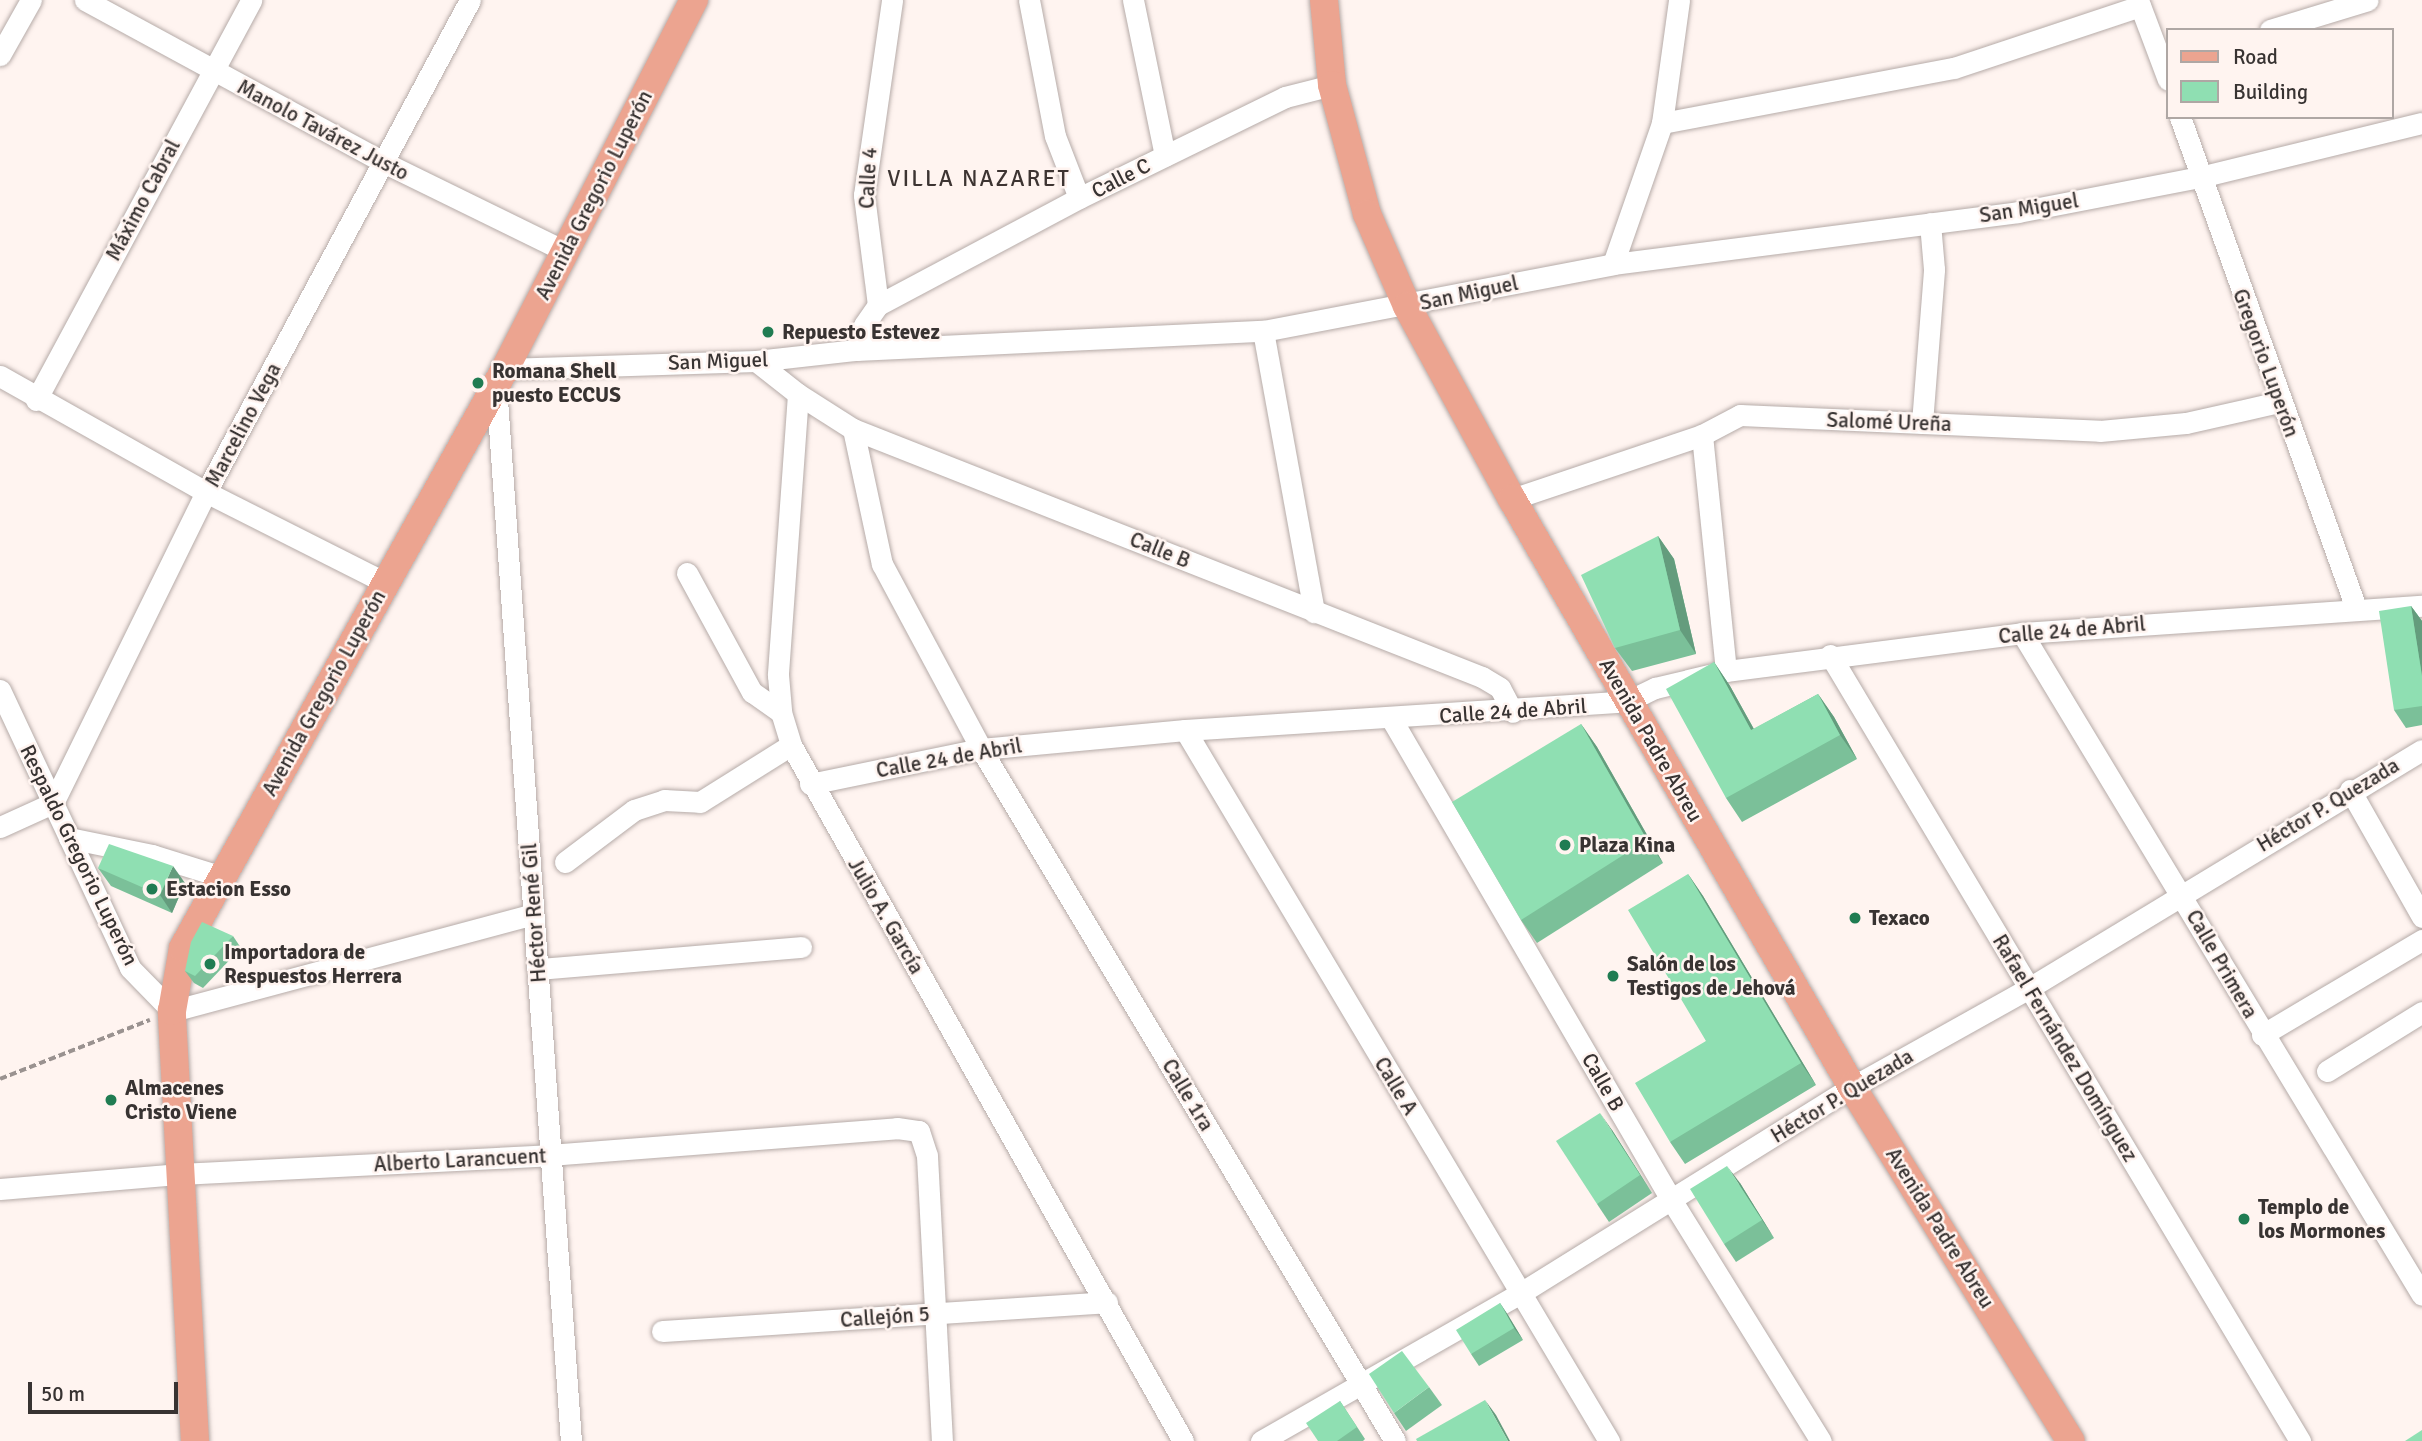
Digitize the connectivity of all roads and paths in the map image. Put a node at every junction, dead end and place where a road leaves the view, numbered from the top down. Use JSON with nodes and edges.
{"nodes":[{"id":1,"x":31,"y":0,"type":"edge"},
{"id":2,"x":85,"y":0,"type":"edge"},
{"id":3,"x":251,"y":0,"type":"edge"},
{"id":4,"x":470,"y":0,"type":"edge"},
{"id":5,"x":694,"y":0,"type":"edge"},
{"id":6,"x":892,"y":0,"type":"edge"},
{"id":7,"x":1029,"y":0,"type":"edge"},
{"id":8,"x":1133,"y":0,"type":"edge"},
{"id":9,"x":1324,"y":0,"type":"edge"},
{"id":10,"x":1679,"y":0,"type":"edge"},
{"id":11,"x":2368,"y":0,"type":"edge"},
{"id":12,"x":2139,"y":3,"type":"edge"},
{"id":13,"x":2277,"y":28,"type":"edge"},
{"id":14,"x":0,"y":55,"type":"edge"},
{"id":15,"x":2166,"y":68,"type":"edge"},
{"id":16,"x":212,"y":72,"type":"junction"},
{"id":17,"x":1332,"y":85,"type":"junction"},
{"id":18,"x":2181,"y":119,"type":"edge"},
{"id":19,"x":1662,"y":123,"type":"junction"},
{"id":20,"x":2422,"y":123,"type":"edge"},
{"id":21,"x":1165,"y":156,"type":"junction"},
{"id":22,"x":385,"y":163,"type":"junction"},
{"id":23,"x":2200,"y":177,"type":"junction"},
{"id":24,"x":1079,"y":198,"type":"junction"},
{"id":25,"x":1930,"y":223,"type":"junction"},
{"id":26,"x":565,"y":251,"type":"junction"},
{"id":27,"x":1613,"y":264,"type":"junction"},
{"id":28,"x":878,"y":305,"type":"junction"},
{"id":29,"x":1407,"y":306,"type":"junction"},
{"id":30,"x":1263,"y":331,"type":"junction"},
{"id":31,"x":856,"y":350,"type":"junction"},
{"id":32,"x":756,"y":361,"type":"junction"},
{"id":33,"x":0,"y":376,"type":"edge"},
{"id":34,"x":501,"y":377,"type":"junction"},
{"id":35,"x":798,"y":394,"type":"junction"},
{"id":36,"x":36,"y":400,"type":"junction"},
{"id":37,"x":2279,"y":402,"type":"junction"},
{"id":38,"x":1922,"y":423,"type":"junction"},
{"id":39,"x":853,"y":429,"type":"junction"},
{"id":40,"x":1702,"y":435,"type":"junction"},
{"id":41,"x":206,"y":492,"type":"junction"},
{"id":42,"x":1512,"y":499,"type":"junction"},
{"id":43,"x":687,"y":573,"type":"dead end"},
{"id":44,"x":386,"y":583,"type":"junction"},
{"id":45,"x":2422,"y":606,"type":"edge"},
{"id":46,"x":2356,"y":608,"type":"junction"},
{"id":47,"x":1314,"y":612,"type":"junction"},
{"id":48,"x":2022,"y":633,"type":"junction"},
{"id":49,"x":1830,"y":655,"type":"junction"},
{"id":50,"x":1726,"y":671,"type":"junction"},
{"id":51,"x":0,"y":690,"type":"edge"},
{"id":52,"x":1629,"y":701,"type":"junction"},
{"id":53,"x":781,"y":712,"type":"junction"},
{"id":54,"x":1513,"y":712,"type":"junction"},
{"id":55,"x":1392,"y":720,"type":"junction"},
{"id":56,"x":1185,"y":730,"type":"junction"},
{"id":57,"x":791,"y":745,"type":"junction"},
{"id":58,"x":981,"y":749,"type":"junction"},
{"id":59,"x":2422,"y":750,"type":"edge"},
{"id":60,"x":810,"y":784,"type":"junction"},
{"id":61,"x":2350,"y":790,"type":"junction"},
{"id":62,"x":53,"y":803,"type":"junction"},
{"id":63,"x":0,"y":827,"type":"edge"},
{"id":64,"x":69,"y":838,"type":"junction"},
{"id":65,"x":565,"y":862,"type":"dead end"},
{"id":66,"x":222,"y":877,"type":"junction"},
{"id":67,"x":2182,"y":894,"type":"junction"},
{"id":68,"x":533,"y":914,"type":"junction"},
{"id":69,"x":2422,"y":917,"type":"edge"},
{"id":70,"x":2422,"y":940,"type":"edge"},
{"id":71,"x":801,"y":947,"type":"dead end"},
{"id":72,"x":539,"y":969,"type":"junction"},
{"id":73,"x":2029,"y":988,"type":"junction"},
{"id":74,"x":172,"y":1011,"type":"junction"},
{"id":75,"x":2422,"y":1012,"type":"edge"},
{"id":76,"x":2262,"y":1035,"type":"junction"},
{"id":77,"x":2327,"y":1070,"type":"dead end"},
{"id":78,"x":0,"y":1079,"type":"edge"},
{"id":79,"x":1852,"y":1087,"type":"junction"},
{"id":80,"x":548,"y":1155,"type":"junction"},
{"id":81,"x":180,"y":1174,"type":"junction"},
{"id":82,"x":0,"y":1189,"type":"edge"},
{"id":83,"x":1672,"y":1201,"type":"junction"},
{"id":84,"x":1519,"y":1294,"type":"junction"},
{"id":85,"x":2422,"y":1296,"type":"edge"},
{"id":86,"x":1107,"y":1302,"type":"junction"},
{"id":87,"x":935,"y":1314,"type":"junction"},
{"id":88,"x":662,"y":1331,"type":"dead end"},
{"id":89,"x":1362,"y":1385,"type":"junction"},
{"id":90,"x":195,"y":1441,"type":"edge"},
{"id":91,"x":571,"y":1441,"type":"edge"},
{"id":92,"x":942,"y":1441,"type":"edge"},
{"id":93,"x":1184,"y":1441,"type":"edge"},
{"id":94,"x":1261,"y":1441,"type":"edge"},
{"id":95,"x":1395,"y":1441,"type":"edge"},
{"id":96,"x":1609,"y":1441,"type":"edge"},
{"id":97,"x":1821,"y":1441,"type":"edge"},
{"id":98,"x":2071,"y":1441,"type":"edge"},
{"id":99,"x":2300,"y":1441,"type":"edge"}],
"edges":[{"from":1,"to":14,"type":"street"},
{"from":2,"to":16,"type":"street","name":"Manolo Tavárez Justo"},
{"from":3,"to":16,"type":"street","name":"Máximo Cabral"},
{"from":4,"to":22,"type":"street","name":"Marcelino Vega"},
{"from":5,"to":26,"type":"main road","name":"Avenida Gregorio Luperón"},
{"from":6,"to":28,"type":"street","name":"Calle 4"},
{"from":7,"to":24,"type":"street"},
{"from":8,"to":21,"type":"street"},
{"from":9,"to":17,"type":"main road","name":"Avenida Padre Abreu"},
{"from":10,"to":19,"type":"street"},
{"from":11,"to":13,"type":"street"},
{"from":12,"to":15,"type":"street"},
{"from":12,"to":19,"type":"street"},
{"from":16,"to":22,"type":"street","name":"Manolo Tavárez Justo"},
{"from":16,"to":36,"type":"street","name":"Máximo Cabral"},
{"from":17,"to":21,"type":"street","name":"Calle C"},
{"from":17,"to":29,"type":"main road","name":"Avenida Padre Abreu"},
{"from":18,"to":23,"type":"street","name":"Gregorio Luperón"},
{"from":19,"to":27,"type":"street"},
{"from":20,"to":23,"type":"street","name":"San Miguel"},
{"from":21,"to":24,"type":"street","name":"Calle C"},
{"from":22,"to":26,"type":"street","name":"Manolo Tavárez Justo"},
{"from":22,"to":41,"type":"street","name":"Marcelino Vega"},
{"from":23,"to":25,"type":"street","name":"San Miguel"},
{"from":23,"to":37,"type":"street","name":"Gregorio Luperón"},
{"from":24,"to":28,"type":"street","name":"Calle C"},
{"from":25,"to":27,"type":"street","name":"San Miguel"},
{"from":25,"to":38,"type":"street"},
{"from":26,"to":34,"type":"main road","name":"Avenida Gregorio Luperón"},
{"from":27,"to":29,"type":"street","name":"San Miguel"},
{"from":28,"to":31,"type":"street"},
{"from":29,"to":30,"type":"street","name":"San Miguel"},
{"from":29,"to":42,"type":"main road","name":"Avenida Padre Abreu"},
{"from":30,"to":31,"type":"street","name":"San Miguel"},
{"from":30,"to":47,"type":"street"},
{"from":31,"to":32,"type":"street","name":"San Miguel"},
{"from":32,"to":34,"type":"street","name":"San Miguel"},
{"from":32,"to":35,"type":"street"},
{"from":33,"to":36,"type":"street"},
{"from":34,"to":44,"type":"main road","name":"Avenida Gregorio Luperón"},
{"from":34,"to":68,"type":"street","name":"Héctor René Gil"},
{"from":35,"to":39,"type":"street","name":"Calle B"},
{"from":35,"to":53,"type":"street","name":"Julio A. García"},
{"from":36,"to":41,"type":"street"},
{"from":37,"to":38,"type":"street","name":"Salomé Ureña"},
{"from":37,"to":46,"type":"street","name":"Gregorio Luperón"},
{"from":38,"to":40,"type":"street","name":"Salomé Ureña"},
{"from":39,"to":47,"type":"street","name":"Calle B"},
{"from":39,"to":58,"type":"street","name":"Calle 1ra"},
{"from":40,"to":42,"type":"street","name":"Salomé Ureña"},
{"from":40,"to":50,"type":"street"},
{"from":41,"to":44,"type":"street"},
{"from":41,"to":62,"type":"street","name":"Marcelino Vega"},
{"from":42,"to":52,"type":"main road","name":"Avenida Padre Abreu"},
{"from":43,"to":53,"type":"street"},
{"from":44,"to":66,"type":"main road","name":"Avenida Gregorio Luperón"},
{"from":45,"to":46,"type":"street","name":"Calle 24 de Abril"},
{"from":46,"to":48,"type":"street","name":"Calle 24 de Abril"},
{"from":47,"to":54,"type":"street","name":"Calle B"},
{"from":48,"to":49,"type":"street","name":"Calle 24 de Abril"},
{"from":48,"to":67,"type":"street","name":"Calle Primera"},
{"from":49,"to":50,"type":"street","name":"Calle 24 de Abril"},
{"from":49,"to":73,"type":"street","name":"Rafael Fernández Domínguez"},
{"from":50,"to":52,"type":"street","name":"Calle 24 de Abril"},
{"from":51,"to":62,"type":"street","name":"Respaldo Gregorio Luperón"},
{"from":52,"to":54,"type":"street","name":"Calle 24 de Abril"},
{"from":52,"to":79,"type":"main road","name":"Avenida Padre Abreu"},
{"from":53,"to":57,"type":"street","name":"Julio A. García"},
{"from":54,"to":55,"type":"street","name":"Calle 24 de Abril"},
{"from":55,"to":56,"type":"street","name":"Calle 24 de Abril"},
{"from":55,"to":83,"type":"street","name":"Calle B"},
{"from":56,"to":58,"type":"street","name":"Calle 24 de Abril"},
{"from":56,"to":84,"type":"street","name":"Calle A"},
{"from":57,"to":60,"type":"street","name":"Julio A. García"},
{"from":57,"to":65,"type":"street"},
{"from":58,"to":60,"type":"street","name":"Calle 24 de Abril"},
{"from":58,"to":89,"type":"street","name":"Calle 1ra"},
{"from":59,"to":61,"type":"street","name":"Héctor P. Quezada"},
{"from":60,"to":86,"type":"street","name":"Julio A. García"},
{"from":61,"to":67,"type":"street","name":"Héctor P. Quezada"},
{"from":61,"to":69,"type":"street"},
{"from":62,"to":63,"type":"street"},
{"from":62,"to":64,"type":"street","name":"Respaldo Gregorio Luperón"},
{"from":64,"to":66,"type":"street"},
{"from":64,"to":74,"type":"street","name":"Respaldo Gregorio Luperón"},
{"from":66,"to":74,"type":"main road","name":"Avenida Gregorio Luperón"},
{"from":67,"to":73,"type":"street","name":"Héctor P. Quezada"},
{"from":67,"to":76,"type":"street","name":"Calle Primera"},
{"from":68,"to":72,"type":"street","name":"Héctor René Gil"},
{"from":68,"to":74,"type":"street"},
{"from":70,"to":76,"type":"street"},
{"from":71,"to":72,"type":"street"},
{"from":72,"to":80,"type":"street","name":"Héctor René Gil"},
{"from":73,"to":79,"type":"street","name":"Héctor P. Quezada"},
{"from":73,"to":99,"type":"street","name":"Rafael Fernández Domínguez"},
{"from":74,"to":78,"type":"path"},
{"from":74,"to":81,"type":"main road","name":"Avenida Gregorio Luperón"},
{"from":75,"to":77,"type":"street"},
{"from":76,"to":85,"type":"street","name":"Calle Primera"},
{"from":79,"to":83,"type":"street","name":"Héctor P. Quezada"},
{"from":79,"to":98,"type":"main road","name":"Avenida Padre Abreu"},
{"from":80,"to":81,"type":"street","name":"Alberto Larancuent"},
{"from":80,"to":87,"type":"street","name":"Alberto Larancuent"},
{"from":80,"to":91,"type":"street","name":"Héctor René Gil"},
{"from":81,"to":82,"type":"street","name":"Alberto Larancuent"},
{"from":81,"to":90,"type":"main road","name":"Avenida Gregorio Luperón"},
{"from":83,"to":84,"type":"street","name":"Héctor P. Quezada"},
{"from":83,"to":97,"type":"street","name":"Calle B"},
{"from":84,"to":89,"type":"street","name":"Héctor P. Quezada"},
{"from":84,"to":96,"type":"street","name":"Calle A"},
{"from":86,"to":87,"type":"street","name":"Callejón 5"},
{"from":86,"to":93,"type":"street","name":"Julio A. García"},
{"from":87,"to":88,"type":"street","name":"Callejón 5"},
{"from":87,"to":92,"type":"street"},
{"from":89,"to":94,"type":"street","name":"Héctor P. Quezada"},
{"from":89,"to":95,"type":"street","name":"Calle 1ra"}]}
